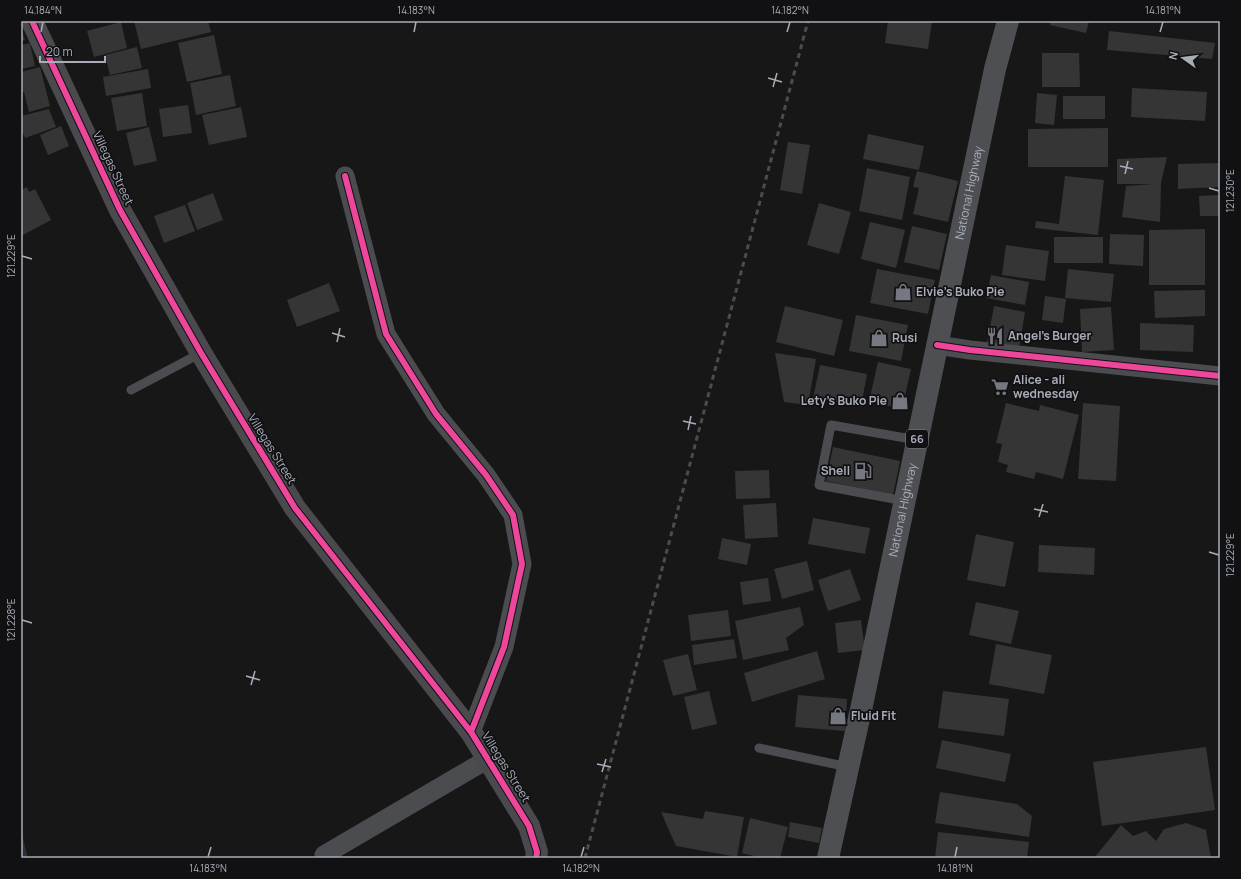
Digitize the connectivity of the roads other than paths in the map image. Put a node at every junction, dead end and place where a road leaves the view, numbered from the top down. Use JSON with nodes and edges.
{"nodes":[{"id":1,"x":32,"y":21,"type":"edge"},
{"id":2,"x":1008,"y":21,"type":"edge"},
{"id":3,"x":345,"y":176,"type":"dead end"},
{"id":4,"x":937,"y":345,"type":"junction"},
{"id":5,"x":201,"y":353,"type":"junction"},
{"id":6,"x":1220,"y":376,"type":"edge"},
{"id":7,"x":131,"y":390,"type":"dead end"},
{"id":8,"x":917,"y":440,"type":"junction"},
{"id":9,"x":905,"y":501,"type":"junction"},
{"id":10,"x":471,"y":732,"type":"junction"},
{"id":11,"x":759,"y":748,"type":"dead end"},
{"id":12,"x":488,"y":759,"type":"junction"},
{"id":13,"x":848,"y":767,"type":"junction"},
{"id":14,"x":324,"y":854,"type":"dead end"},
{"id":15,"x":536,"y":858,"type":"edge"},
{"id":16,"x":828,"y":858,"type":"edge"}],
"edges":[{"from":1,"to":5,"type":"street","name":"Villegas Street"},
{"from":2,"to":4,"type":"main road","name":"National Highway","number":"66"},
{"from":3,"to":10,"type":"street"},
{"from":4,"to":6,"type":"street"},
{"from":4,"to":8,"type":"main road","name":"National Highway","number":"66"},
{"from":5,"to":7,"type":"lane"},
{"from":5,"to":10,"type":"street","name":"Villegas Street"},
{"from":8,"to":9,"type":"main road","name":"National Highway","number":"66"},
{"from":8,"to":9,"type":"lane"},
{"from":9,"to":13,"type":"main road","name":"National Highway","number":"66"},
{"from":10,"to":12,"type":"street","name":"Villegas Street"},
{"from":11,"to":13,"type":"lane"},
{"from":12,"to":14,"type":"street"},
{"from":12,"to":15,"type":"street","name":"Villegas Street"},
{"from":13,"to":16,"type":"main road","name":"National Highway","number":"66"}]}
